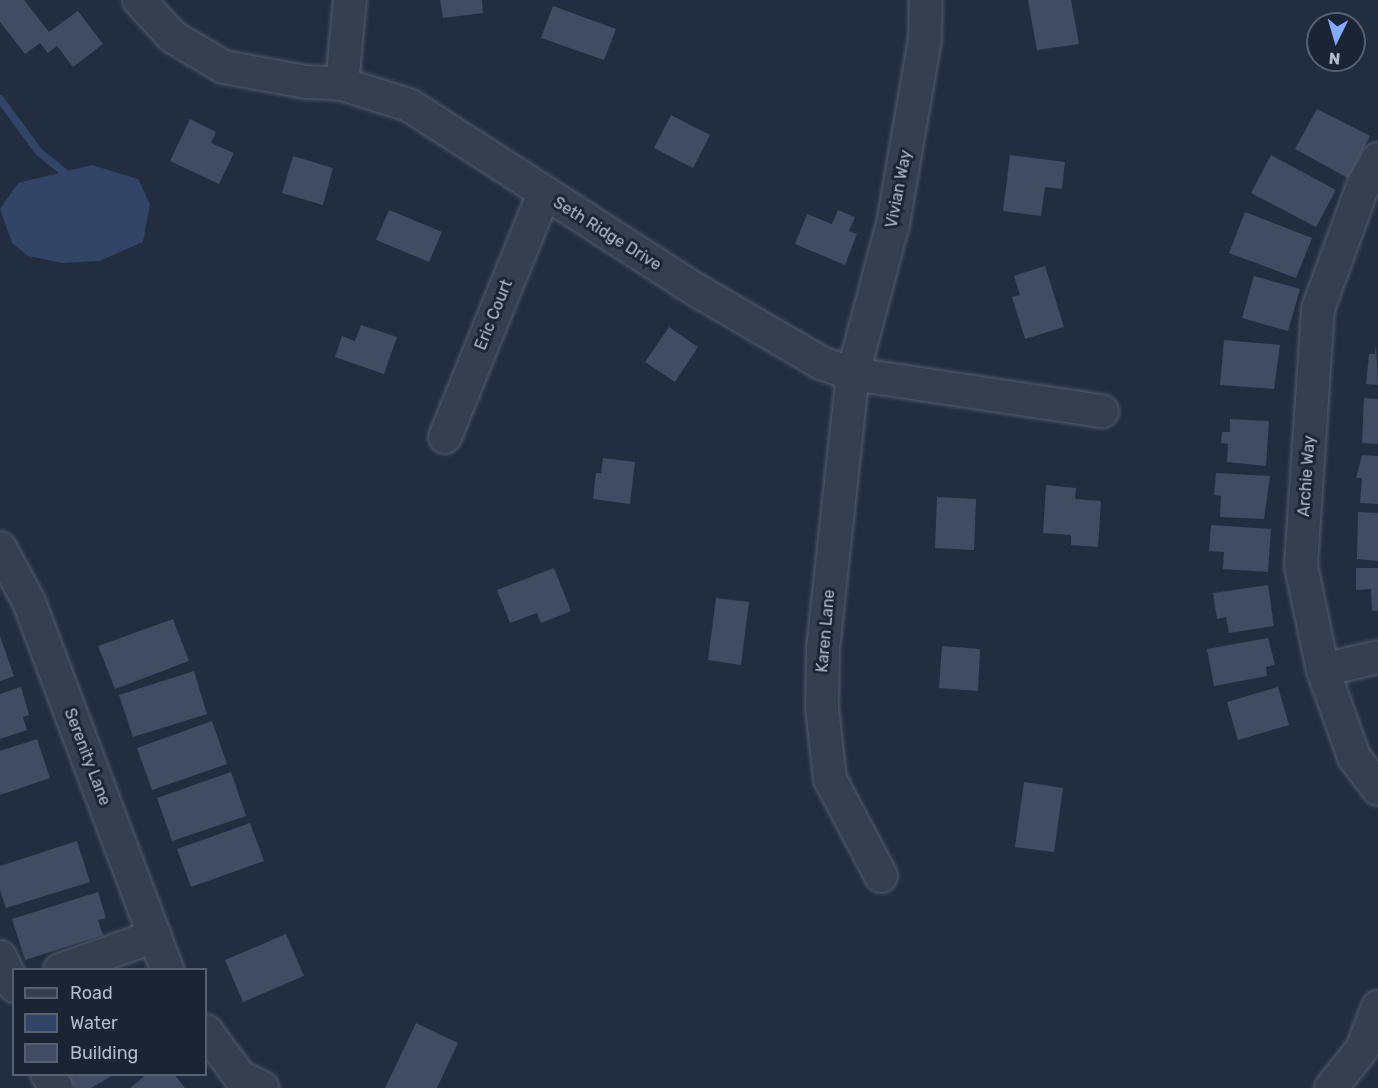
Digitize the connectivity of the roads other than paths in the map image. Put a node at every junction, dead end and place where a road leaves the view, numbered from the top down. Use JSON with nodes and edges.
{"nodes":[{"id":1,"x":139,"y":0,"type":"edge"},
{"id":2,"x":350,"y":0,"type":"edge"},
{"id":3,"x":926,"y":0,"type":"edge"},
{"id":4,"x":342,"y":84,"type":"junction"},
{"id":5,"x":1378,"y":159,"type":"edge"},
{"id":6,"x":544,"y":193,"type":"junction"},
{"id":7,"x":853,"y":374,"type":"junction"},
{"id":8,"x":1102,"y":411,"type":"dead end"},
{"id":9,"x":445,"y":437,"type":"dead end"},
{"id":10,"x":0,"y":548,"type":"edge"},
{"id":11,"x":1378,"y":657,"type":"edge"},
{"id":12,"x":1323,"y":670,"type":"junction"},
{"id":13,"x":1378,"y":789,"type":"edge"},
{"id":14,"x":881,"y":876,"type":"dead end"},
{"id":15,"x":155,"y":936,"type":"junction"},
{"id":16,"x":0,"y":957,"type":"edge"},
{"id":17,"x":63,"y":968,"type":"edge"},
{"id":18,"x":167,"y":968,"type":"edge"},
{"id":19,"x":12,"y":986,"type":"edge"},
{"id":20,"x":1378,"y":1007,"type":"edge"},
{"id":21,"x":207,"y":1032,"type":"edge"},
{"id":22,"x":263,"y":1088,"type":"edge"},
{"id":23,"x":1331,"y":1088,"type":"edge"}],
"edges":[{"from":1,"to":4,"type":"street","name":"Seth Ridge Drive"},
{"from":2,"to":4,"type":"street"},
{"from":3,"to":7,"type":"street","name":"Vivian Way"},
{"from":4,"to":6,"type":"street","name":"Seth Ridge Drive"},
{"from":5,"to":12,"type":"street","name":"Archie Way"},
{"from":6,"to":7,"type":"street","name":"Seth Ridge Drive"},
{"from":6,"to":9,"type":"street","name":"Eric Court"},
{"from":7,"to":8,"type":"street","name":"Seth Ridge Drive"},
{"from":7,"to":14,"type":"street","name":"Karen Lane"},
{"from":10,"to":15,"type":"street","name":"Serenity Lane"},
{"from":11,"to":12,"type":"street"},
{"from":12,"to":13,"type":"street","name":"Archie Way"},
{"from":15,"to":17,"type":"street"},
{"from":15,"to":18,"type":"street","name":"Serenity Lane"},
{"from":16,"to":19,"type":"street"},
{"from":20,"to":23,"type":"street"},
{"from":21,"to":22,"type":"street"}]}
